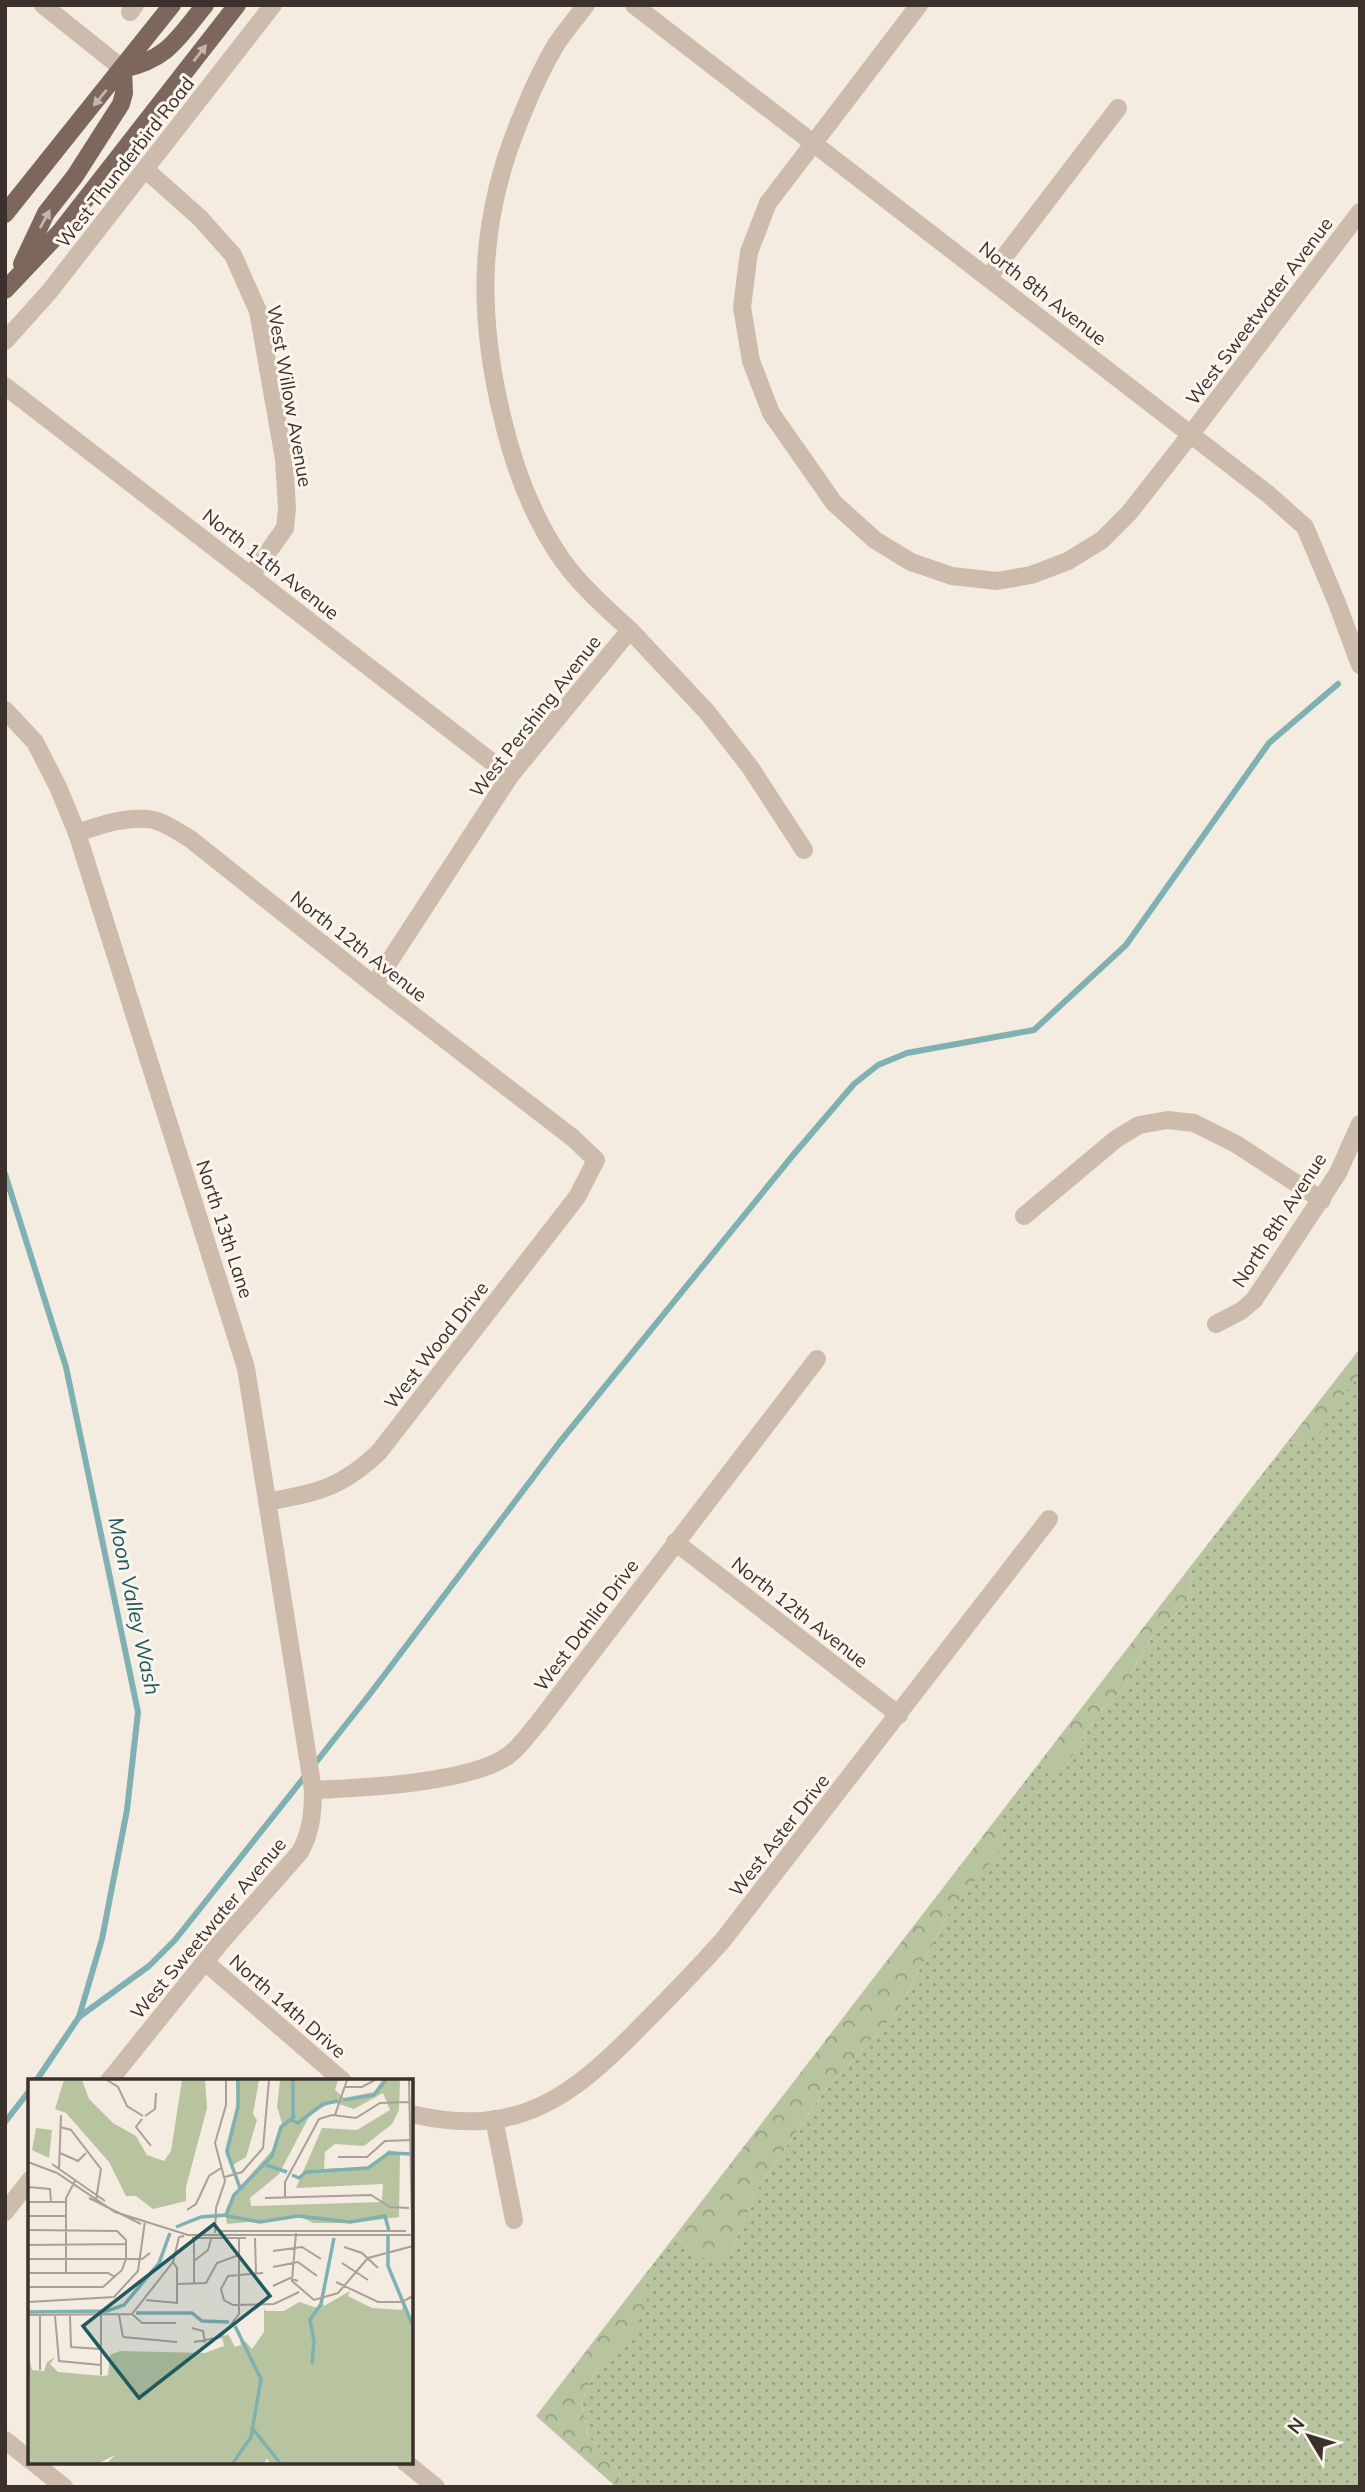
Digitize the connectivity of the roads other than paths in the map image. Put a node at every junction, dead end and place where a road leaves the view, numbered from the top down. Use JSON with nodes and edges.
{"nodes":[{"id":1,"x":43,"y":5,"type":"edge"},
{"id":2,"x":172,"y":5,"type":"edge"},
{"id":3,"x":205,"y":5,"type":"edge"},
{"id":4,"x":237,"y":5,"type":"edge"},
{"id":5,"x":273,"y":5,"type":"edge"},
{"id":6,"x":586,"y":5,"type":"edge"},
{"id":7,"x":634,"y":5,"type":"edge"},
{"id":8,"x":919,"y":5,"type":"edge"},
{"id":9,"x":123,"y":69,"type":"junction"},
{"id":10,"x":1118,"y":108,"type":"dead end"},
{"id":11,"x":813,"y":143,"type":"junction"},
{"id":12,"x":146,"y":170,"type":"junction"},
{"id":13,"x":1360,"y":212,"type":"edge"},
{"id":14,"x":5,"y":214,"type":"edge"},
{"id":15,"x":988,"y":278,"type":"junction"},
{"id":16,"x":10,"y":285,"type":"edge"},
{"id":17,"x":5,"y":341,"type":"edge"},
{"id":18,"x":5,"y":386,"type":"edge"},
{"id":19,"x":1191,"y":434,"type":"junction"},
{"id":20,"x":251,"y":576,"type":"junction"},
{"id":21,"x":629,"y":630,"type":"junction"},
{"id":22,"x":1360,"y":665,"type":"edge"},
{"id":23,"x":5,"y":710,"type":"edge"},
{"id":24,"x":510,"y":776,"type":"junction"},
{"id":25,"x":77,"y":833,"type":"junction"},
{"id":26,"x":804,"y":850,"type":"dead end"},
{"id":27,"x":374,"y":985,"type":"junction"},
{"id":28,"x":1360,"y":1124,"type":"edge"},
{"id":29,"x":596,"y":1160,"type":"joint"},
{"id":30,"x":1322,"y":1200,"type":"junction"},
{"id":31,"x":1024,"y":1216,"type":"dead end"},
{"id":32,"x":1216,"y":1324,"type":"dead end"},
{"id":33,"x":817,"y":1359,"type":"dead end"},
{"id":34,"x":267,"y":1502,"type":"junction"},
{"id":35,"x":1049,"y":1520,"type":"dead end"},
{"id":36,"x":675,"y":1542,"type":"junction"},
{"id":37,"x":899,"y":1715,"type":"junction"},
{"id":38,"x":313,"y":1786,"type":"junction"},
{"id":39,"x":205,"y":1962,"type":"junction"},
{"id":40,"x":111,"y":2079,"type":"edge"},
{"id":41,"x":341,"y":2079,"type":"edge"},
{"id":42,"x":413,"y":2114,"type":"edge"},
{"id":43,"x":494,"y":2119,"type":"junction"},
{"id":44,"x":28,"y":2183,"type":"edge"},
{"id":45,"x":5,"y":2212,"type":"edge"},
{"id":46,"x":514,"y":2220,"type":"dead end"},
{"id":47,"x":5,"y":2440,"type":"edge"},
{"id":48,"x":28,"y":2459,"type":"edge"},
{"id":49,"x":35,"y":2464,"type":"edge"},
{"id":50,"x":407,"y":2464,"type":"edge"},
{"id":51,"x":431,"y":2485,"type":"edge"},
{"id":52,"x":64,"y":2487,"type":"edge"}],
"edges":[{"from":1,"to":9,"type":"street"},
{"from":2,"to":9,"type":"main road"},
{"from":3,"to":9,"type":"main road"},
{"from":16,"to":4,"type":"main road","name":"West Thunderbird Road","one_way":true},
{"from":5,"to":12,"type":"street","name":"West Thunderbird Road"},
{"from":6,"to":21,"type":"street","name":"West Pershing Avenue"},
{"from":7,"to":11,"type":"street","name":"North 8th Avenue"},
{"from":8,"to":11,"type":"street","name":"West Sweetwater Avenue"},
{"from":9,"to":14,"type":"main road","one_way":true},
{"from":16,"to":9,"type":"main road","one_way":true},
{"from":10,"to":15,"type":"street"},
{"from":11,"to":15,"type":"street","name":"North 8th Avenue"},
{"from":11,"to":19,"type":"street","name":"West Sweetwater Avenue"},
{"from":12,"to":17,"type":"street","name":"West Thunderbird Road"},
{"from":12,"to":20,"type":"street","name":"West Willow Avenue"},
{"from":13,"to":19,"type":"street","name":"West Sweetwater Avenue"},
{"from":15,"to":19,"type":"street","name":"North 8th Avenue"},
{"from":18,"to":20,"type":"street","name":"North 11th Avenue"},
{"from":19,"to":22,"type":"street","name":"North 8th Avenue"},
{"from":20,"to":24,"type":"street","name":"North 11th Avenue"},
{"from":21,"to":24,"type":"street","name":"West Pershing Avenue"},
{"from":21,"to":26,"type":"street"},
{"from":23,"to":25,"type":"street","name":"North 13th Lane"},
{"from":24,"to":27,"type":"street","name":"West Pershing Avenue"},
{"from":25,"to":27,"type":"street","name":"North 12th Avenue"},
{"from":25,"to":34,"type":"street","name":"North 13th Lane"},
{"from":27,"to":29,"type":"street","name":"North 12th Avenue"},
{"from":28,"to":30,"type":"street","name":"North 8th Avenue"},
{"from":29,"to":34,"type":"street","name":"West Wood Drive"},
{"from":30,"to":31,"type":"street"},
{"from":30,"to":32,"type":"street","name":"North 8th Avenue"},
{"from":33,"to":36,"type":"street","name":"West Dahlia Drive"},
{"from":34,"to":38,"type":"street","name":"North 13th Lane"},
{"from":35,"to":37,"type":"street","name":"West Aster Drive"},
{"from":36,"to":37,"type":"street","name":"North 12th Avenue"},
{"from":36,"to":38,"type":"street","name":"West Dahlia Drive"},
{"from":37,"to":43,"type":"street","name":"West Aster Drive"},
{"from":38,"to":39,"type":"street","name":"West Sweetwater Avenue"},
{"from":39,"to":40,"type":"street","name":"West Sweetwater Avenue"},
{"from":39,"to":41,"type":"street","name":"North 14th Drive"},
{"from":42,"to":43,"type":"street"},
{"from":43,"to":46,"type":"street"},
{"from":44,"to":45,"type":"street"},
{"from":47,"to":48,"type":"street"},
{"from":49,"to":52,"type":"street"},
{"from":50,"to":51,"type":"street"}]}
